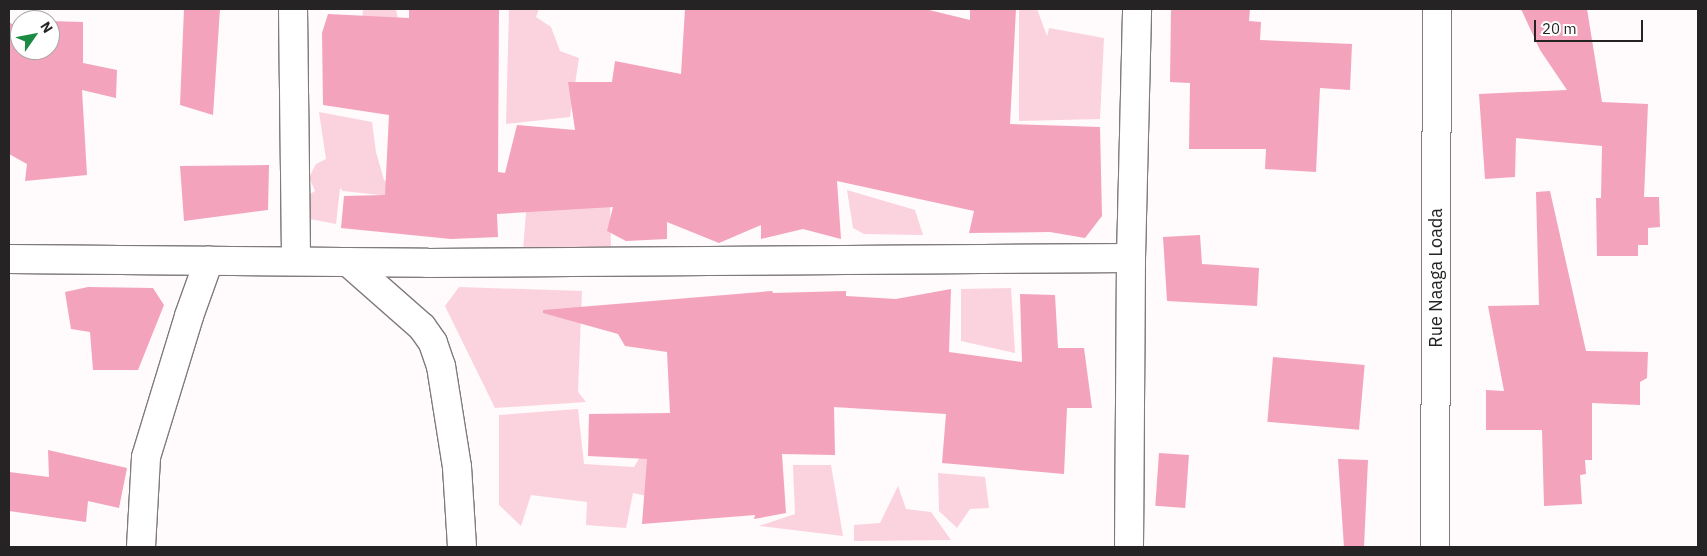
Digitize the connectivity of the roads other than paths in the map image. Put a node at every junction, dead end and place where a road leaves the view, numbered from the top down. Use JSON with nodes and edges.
{"nodes":[{"id":1,"x":293,"y":9,"type":"edge"},
{"id":2,"x":1137,"y":9,"type":"edge"},
{"id":3,"x":1437,"y":9,"type":"edge"},
{"id":4,"x":1131,"y":258,"type":"junction"},
{"id":5,"x":9,"y":259,"type":"edge"},
{"id":6,"x":209,"y":260,"type":"junction"},
{"id":7,"x":296,"y":261,"type":"junction"},
{"id":8,"x":348,"y":262,"type":"junction"},
{"id":9,"x":140,"y":547,"type":"edge"},
{"id":10,"x":462,"y":547,"type":"edge"},
{"id":11,"x":1129,"y":547,"type":"edge"},
{"id":12,"x":1435,"y":547,"type":"edge"}],
"edges":[{"from":1,"to":7,"type":"street"},
{"from":2,"to":4,"type":"street"},
{"from":3,"to":12,"type":"street","name":"Rue Naaga Loada"},
{"from":4,"to":8,"type":"street"},
{"from":4,"to":11,"type":"street"},
{"from":5,"to":6,"type":"street"},
{"from":6,"to":7,"type":"street"},
{"from":6,"to":9,"type":"street"},
{"from":7,"to":8,"type":"street"},
{"from":8,"to":10,"type":"street"}]}
